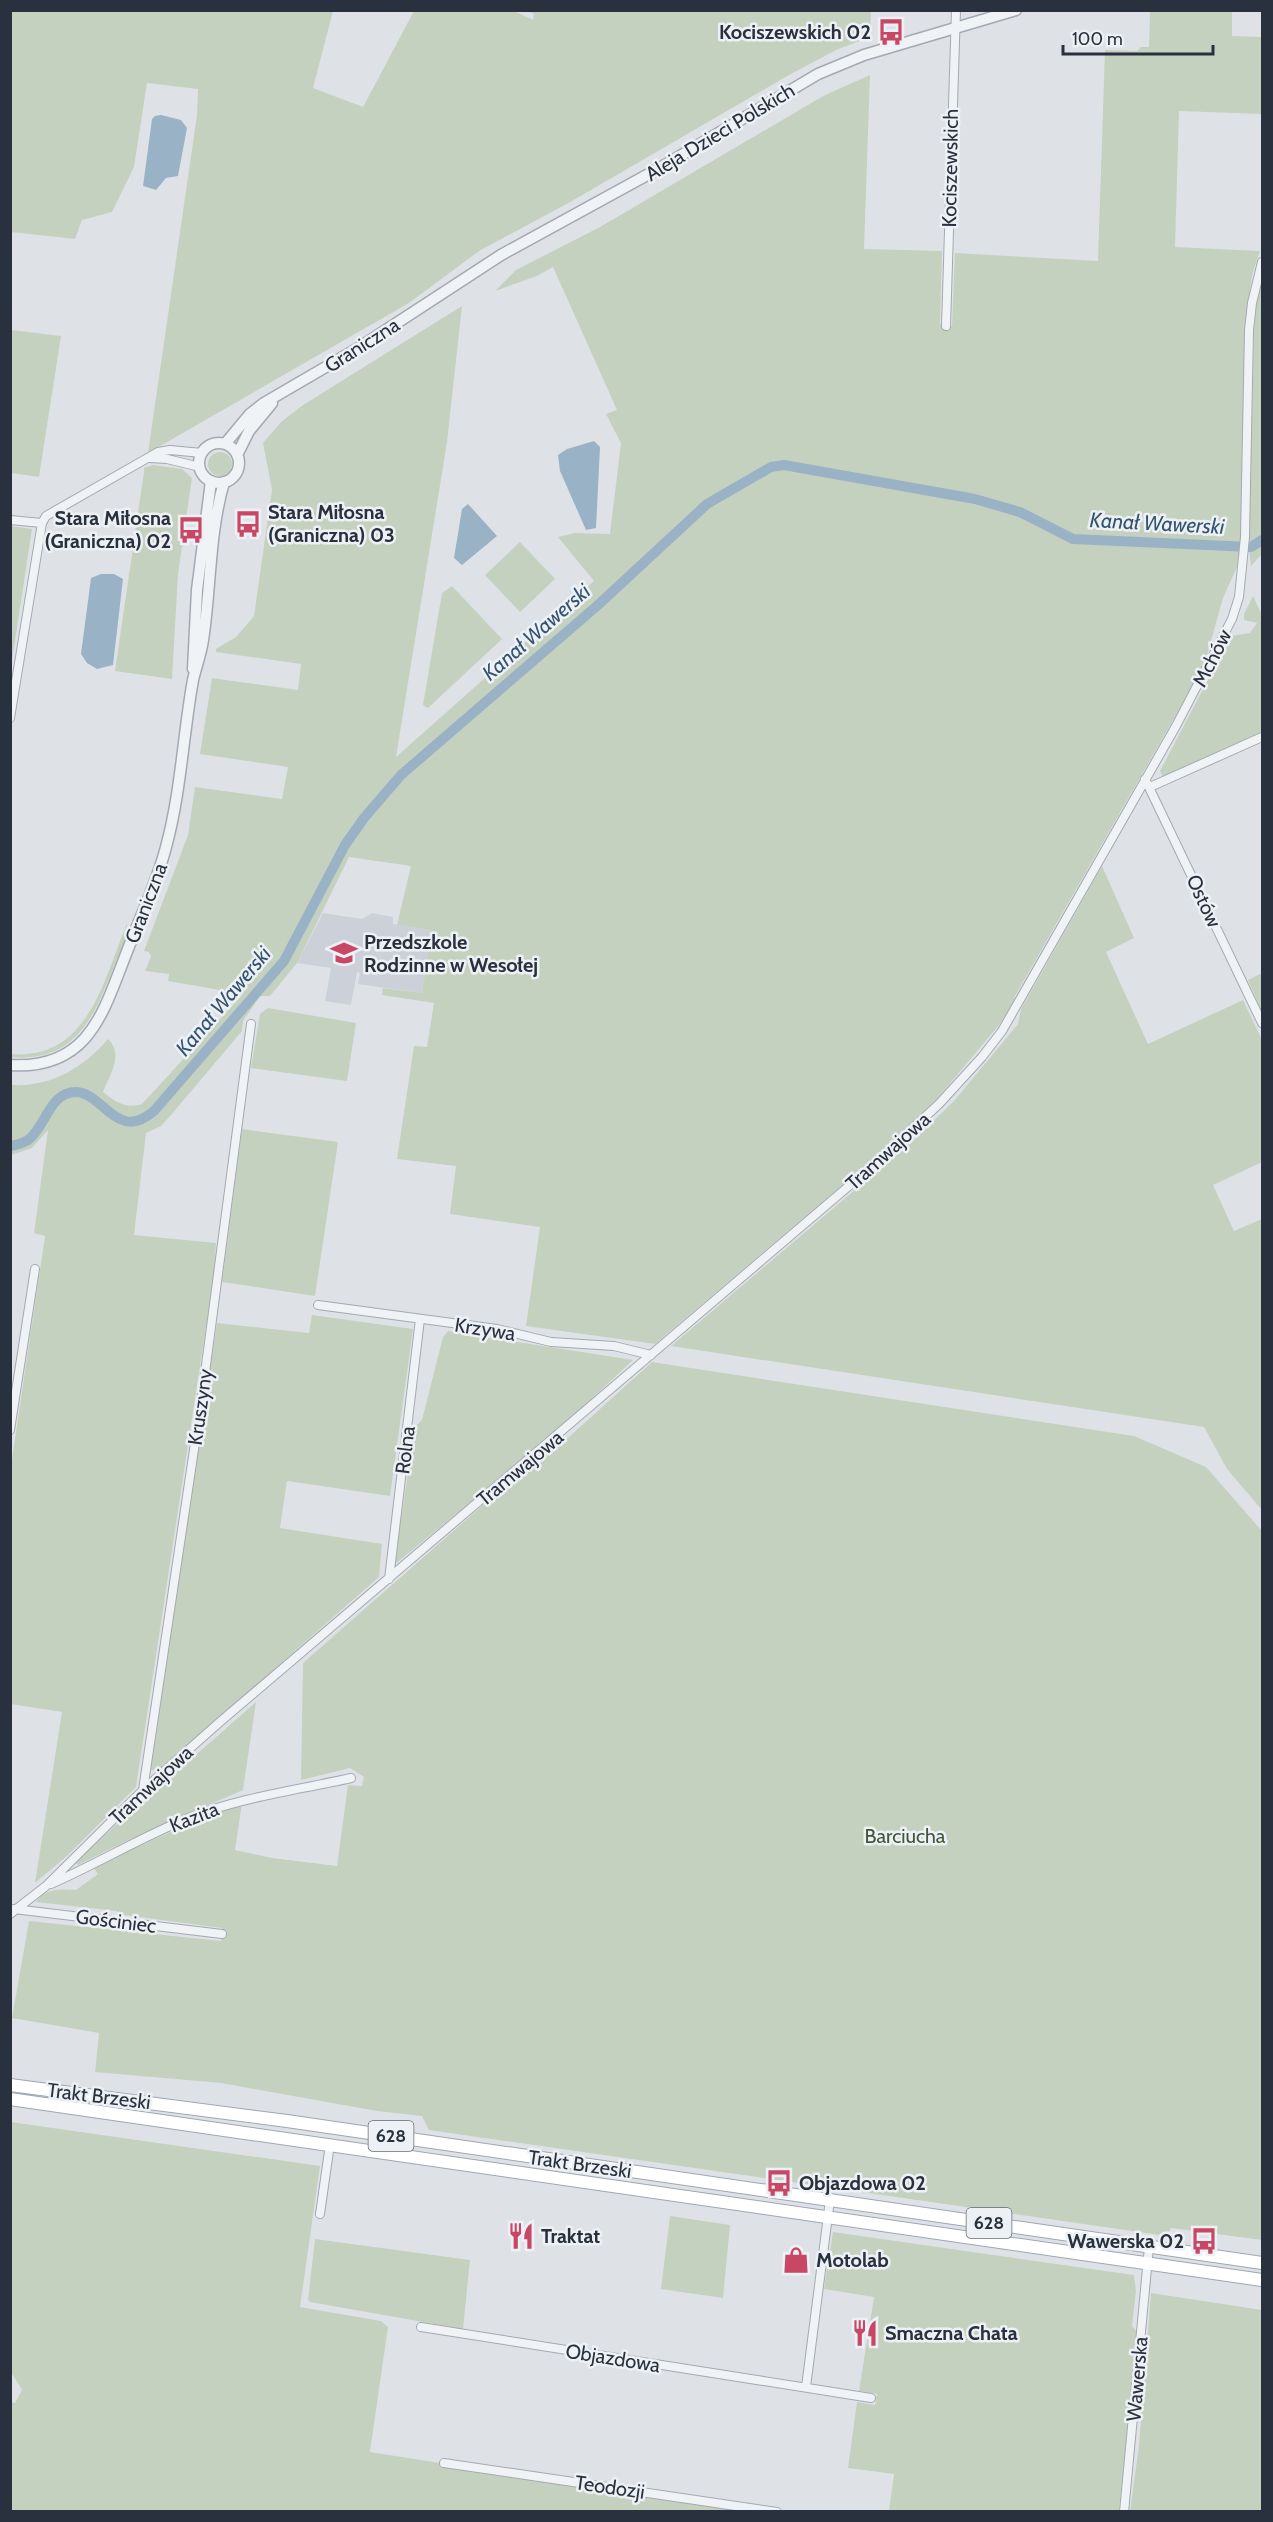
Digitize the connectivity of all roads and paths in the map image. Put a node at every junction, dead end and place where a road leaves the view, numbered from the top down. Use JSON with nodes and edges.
{"nodes":[{"id":1,"x":956,"y":10,"type":"edge"},
{"id":2,"x":1016,"y":10,"type":"edge"},
{"id":3,"x":955,"y":27,"type":"junction"},
{"id":4,"x":1263,"y":262,"type":"edge"},
{"id":5,"x":441,"y":294,"type":"joint"},
{"id":6,"x":946,"y":326,"type":"dead end"},
{"id":7,"x":282,"y":394,"type":"junction"},
{"id":8,"x":225,"y":444,"type":"junction"},
{"id":9,"x":202,"y":453,"type":"junction"},
{"id":10,"x":237,"y":454,"type":"junction"},
{"id":11,"x":148,"y":458,"type":"junction"},
{"id":12,"x":200,"y":466,"type":"junction"},
{"id":13,"x":211,"y":481,"type":"junction"},
{"id":14,"x":225,"y":483,"type":"junction"},
{"id":15,"x":10,"y":520,"type":"edge"},
{"id":16,"x":42,"y":523,"type":"junction"},
{"id":17,"x":194,"y":677,"type":"junction"},
{"id":18,"x":10,"y":718,"type":"edge"},
{"id":19,"x":1263,"y":737,"type":"edge"},
{"id":20,"x":1148,"y":783,"type":"junction"},
{"id":21,"x":1015,"y":1010,"type":"joint"},
{"id":22,"x":1263,"y":1023,"type":"edge"},
{"id":23,"x":251,"y":1024,"type":"dead end"},
{"id":24,"x":10,"y":1065,"type":"edge"},
{"id":25,"x":35,"y":1269,"type":"dead end"},
{"id":26,"x":318,"y":1305,"type":"dead end"},
{"id":27,"x":420,"y":1320,"type":"junction"},
{"id":28,"x":651,"y":1355,"type":"junction"},
{"id":29,"x":10,"y":1430,"type":"edge"},
{"id":30,"x":389,"y":1579,"type":"junction"},
{"id":31,"x":351,"y":1778,"type":"dead end"},
{"id":32,"x":143,"y":1790,"type":"junction"},
{"id":33,"x":46,"y":1886,"type":"junction"},
{"id":34,"x":12,"y":1910,"type":"edge"},
{"id":35,"x":222,"y":1934,"type":"dead end"},
{"id":36,"x":10,"y":2085,"type":"edge"},
{"id":37,"x":10,"y":2099,"type":"edge"},
{"id":38,"x":330,"y":2144,"type":"junction"},
{"id":39,"x":830,"y":2200,"type":"junction"},
{"id":40,"x":320,"y":2214,"type":"dead end"},
{"id":41,"x":828,"y":2216,"type":"junction"},
{"id":42,"x":1149,"y":2247,"type":"junction"},
{"id":43,"x":1147,"y":2263,"type":"junction"},
{"id":44,"x":1263,"y":2263,"type":"edge"},
{"id":45,"x":1263,"y":2280,"type":"edge"},
{"id":46,"x":421,"y":2327,"type":"dead end"},
{"id":47,"x":806,"y":2387,"type":"junction"},
{"id":48,"x":871,"y":2398,"type":"dead end"},
{"id":49,"x":444,"y":2463,"type":"dead end"},
{"id":50,"x":777,"y":2511,"type":"edge"},
{"id":51,"x":1124,"y":2511,"type":"edge"}],
"edges":[{"from":1,"to":3,"type":"street","name":"Kociszewskich"},
{"from":2,"to":3,"type":"street","name":"Aleja Dzieci Polskich"},
{"from":3,"to":5,"type":"street","name":"Aleja Dzieci Polskich"},
{"from":3,"to":6,"type":"street","name":"Kociszewskich"},
{"from":4,"to":20,"type":"street","name":"Mchów"},
{"from":5,"to":7,"type":"street","name":"Graniczna"},
{"from":7,"to":8,"type":"street","name":"Graniczna"},
{"from":7,"to":10,"type":"street","name":"Graniczna"},
{"from":8,"to":9,"type":"street"},
{"from":8,"to":10,"type":"street"},
{"from":9,"to":11,"type":"street"},
{"from":9,"to":12,"type":"street"},
{"from":10,"to":14,"type":"street"},
{"from":11,"to":12,"type":"street"},
{"from":11,"to":16,"type":"street"},
{"from":12,"to":13,"type":"street"},
{"from":13,"to":14,"type":"street"},
{"from":13,"to":17,"type":"street","name":"Graniczna"},
{"from":14,"to":17,"type":"street","name":"Graniczna"},
{"from":15,"to":16,"type":"street"},
{"from":16,"to":18,"type":"street"},
{"from":17,"to":24,"type":"street","name":"Graniczna"},
{"from":19,"to":20,"type":"street"},
{"from":20,"to":21,"type":"street","name":"Mchów"},
{"from":20,"to":22,"type":"street","name":"Ostów"},
{"from":21,"to":28,"type":"street","name":"Tramwajowa"},
{"from":23,"to":32,"type":"street","name":"Kruszyny"},
{"from":25,"to":29,"type":"street"},
{"from":26,"to":27,"type":"street","name":"Krzywa"},
{"from":27,"to":28,"type":"street","name":"Krzywa"},
{"from":27,"to":30,"type":"street","name":"Rolna"},
{"from":28,"to":30,"type":"street","name":"Tramwajowa"},
{"from":30,"to":32,"type":"street","name":"Tramwajowa"},
{"from":31,"to":33,"type":"street","name":"Kazita"},
{"from":32,"to":33,"type":"street","name":"Tramwajowa"},
{"from":33,"to":34,"type":"street","name":"Tramwajowa"},
{"from":34,"to":35,"type":"street","name":"Gościniec"},
{"from":36,"to":39,"type":"main road","name":"Trakt Brzeski","number":"628"},
{"from":37,"to":38,"type":"main road","name":"Trakt Brzeski","number":"628"},
{"from":38,"to":40,"type":"street"},
{"from":38,"to":41,"type":"main road","name":"Trakt Brzeski","number":"628"},
{"from":39,"to":41,"type":"street"},
{"from":39,"to":42,"type":"main road","name":"Trakt Brzeski","number":"628"},
{"from":41,"to":43,"type":"main road","name":"Trakt Brzeski","number":"628"},
{"from":41,"to":47,"type":"street"},
{"from":42,"to":43,"type":"street","name":"Wawerska"},
{"from":42,"to":44,"type":"main road","number":"628"},
{"from":43,"to":45,"type":"main road","number":"628"},
{"from":43,"to":51,"type":"street","name":"Wawerska"},
{"from":46,"to":47,"type":"street","name":"Objazdowa"},
{"from":47,"to":48,"type":"street","name":"Objazdowa"},
{"from":49,"to":50,"type":"street","name":"Teodozji"}]}
